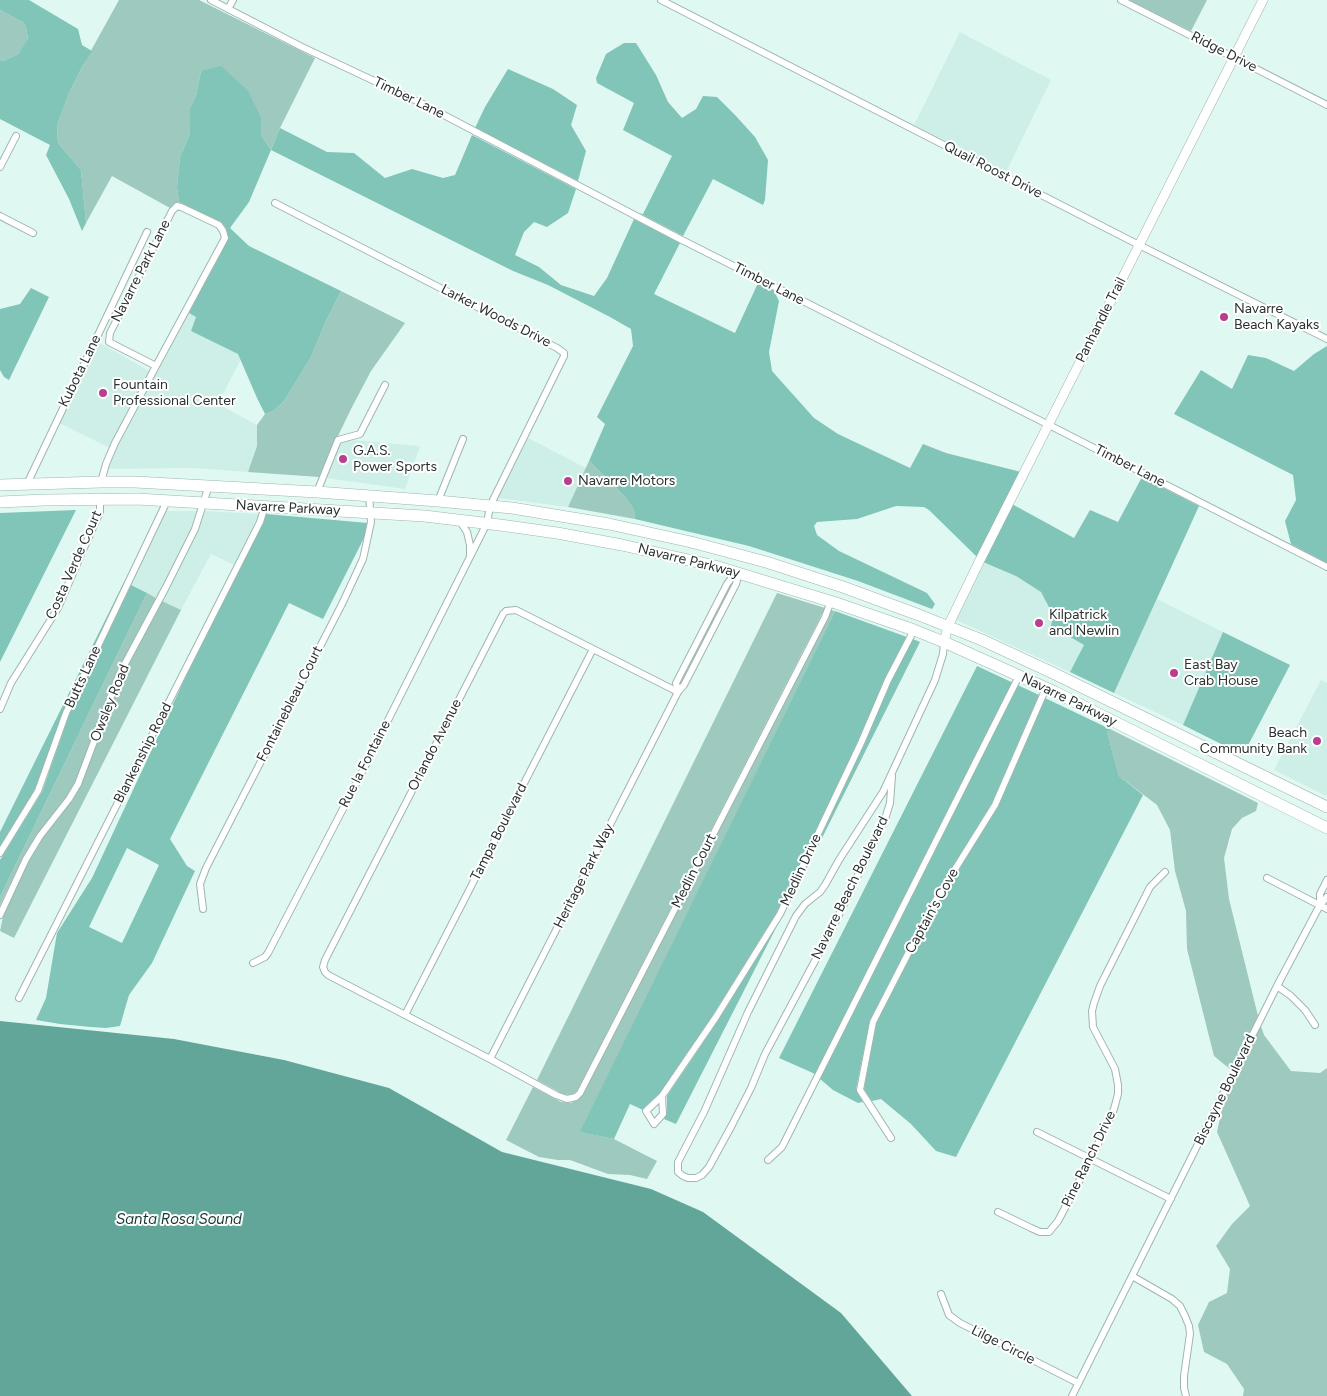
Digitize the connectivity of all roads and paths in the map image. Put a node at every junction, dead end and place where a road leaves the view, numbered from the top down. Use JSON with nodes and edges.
{"nodes":[{"id":1,"x":211,"y":0,"type":"edge"},
{"id":2,"x":233,"y":0,"type":"edge"},
{"id":3,"x":661,"y":0,"type":"edge"},
{"id":4,"x":1121,"y":0,"type":"edge"},
{"id":5,"x":1263,"y":0,"type":"edge"},
{"id":6,"x":228,"y":9,"type":"junction"},
{"id":7,"x":1234,"y":57,"type":"junction"},
{"id":8,"x":1327,"y":104,"type":"edge"},
{"id":9,"x":16,"y":136,"type":"dead end"},
{"id":10,"x":0,"y":168,"type":"edge"},
{"id":11,"x":275,"y":203,"type":"dead end"},
{"id":12,"x":0,"y":216,"type":"edge"},
{"id":13,"x":147,"y":232,"type":"dead end"},
{"id":14,"x":33,"y":233,"type":"dead end"},
{"id":15,"x":1139,"y":245,"type":"junction"},
{"id":16,"x":1327,"y":340,"type":"edge"},
{"id":17,"x":156,"y":366,"type":"junction"},
{"id":18,"x":384,"y":385,"type":"dead end"},
{"id":19,"x":1049,"y":425,"type":"junction"},
{"id":20,"x":463,"y":439,"type":"dead end"},
{"id":21,"x":101,"y":482,"type":"junction"},
{"id":22,"x":27,"y":484,"type":"junction"},
{"id":23,"x":0,"y":485,"type":"edge"},
{"id":24,"x":209,"y":486,"type":"junction"},
{"id":25,"x":317,"y":492,"type":"junction"},
{"id":26,"x":369,"y":496,"type":"junction"},
{"id":27,"x":100,"y":499,"type":"junction"},
{"id":28,"x":167,"y":501,"type":"junction"},
{"id":29,"x":438,"y":501,"type":"junction"},
{"id":30,"x":0,"y":502,"type":"edge"},
{"id":31,"x":204,"y":503,"type":"junction"},
{"id":32,"x":265,"y":506,"type":"junction"},
{"id":33,"x":490,"y":506,"type":"junction"},
{"id":34,"x":370,"y":512,"type":"junction"},
{"id":35,"x":459,"y":520,"type":"junction"},
{"id":36,"x":487,"y":523,"type":"junction"},
{"id":37,"x":691,"y":542,"type":"junction"},
{"id":38,"x":469,"y":559,"type":"junction"},
{"id":39,"x":1327,"y":567,"type":"edge"},
{"id":40,"x":736,"y":572,"type":"junction"},
{"id":41,"x":831,"y":601,"type":"junction"},
{"id":42,"x":892,"y":605,"type":"junction"},
{"id":43,"x":948,"y":626,"type":"junction"},
{"id":44,"x":914,"y":630,"type":"junction"},
{"id":45,"x":944,"y":642,"type":"junction"},
{"id":46,"x":593,"y":649,"type":"junction"},
{"id":47,"x":1020,"y":676,"type":"junction"},
{"id":48,"x":1046,"y":688,"type":"junction"},
{"id":49,"x":678,"y":692,"type":"junction"},
{"id":50,"x":0,"y":709,"type":"edge"},
{"id":51,"x":892,"y":776,"type":"junction"},
{"id":52,"x":1327,"y":807,"type":"edge"},
{"id":53,"x":1327,"y":828,"type":"edge"},
{"id":54,"x":0,"y":853,"type":"edge"},
{"id":55,"x":1165,"y":872,"type":"dead end"},
{"id":56,"x":1268,"y":878,"type":"dead end"},
{"id":57,"x":1327,"y":880,"type":"edge"},
{"id":58,"x":1327,"y":897,"type":"edge"},
{"id":59,"x":1320,"y":905,"type":"junction"},
{"id":60,"x":202,"y":909,"type":"dead end"},
{"id":61,"x":1327,"y":909,"type":"edge"},
{"id":62,"x":0,"y":915,"type":"edge"},
{"id":63,"x":253,"y":962,"type":"dead end"},
{"id":64,"x":1277,"y":986,"type":"junction"},
{"id":65,"x":19,"y":998,"type":"dead end"},
{"id":66,"x":404,"y":1016,"type":"junction"},
{"id":67,"x":1314,"y":1025,"type":"dead end"},
{"id":68,"x":490,"y":1059,"type":"junction"},
{"id":69,"x":662,"y":1096,"type":"dead end"},
{"id":70,"x":1037,"y":1132,"type":"dead end"},
{"id":71,"x":891,"y":1138,"type":"dead end"},
{"id":72,"x":1091,"y":1159,"type":"junction"},
{"id":73,"x":768,"y":1160,"type":"dead end"},
{"id":74,"x":1171,"y":1199,"type":"junction"},
{"id":75,"x":998,"y":1212,"type":"dead end"},
{"id":76,"x":1132,"y":1276,"type":"junction"},
{"id":77,"x":941,"y":1294,"type":"dead end"},
{"id":78,"x":1078,"y":1383,"type":"junction"},
{"id":79,"x":1072,"y":1396,"type":"edge"},
{"id":80,"x":1186,"y":1396,"type":"edge"}],
"edges":[{"from":1,"to":6,"type":"street","name":"Timber Lane"},
{"from":2,"to":6,"type":"street"},
{"from":3,"to":15,"type":"street","name":"Quail Roost Drive"},
{"from":4,"to":7,"type":"street","name":"Ridge Drive"},
{"from":5,"to":7,"type":"street","name":"Panhandle Trail"},
{"from":6,"to":19,"type":"street","name":"Timber Lane"},
{"from":7,"to":8,"type":"street","name":"Ridge Drive"},
{"from":7,"to":15,"type":"street","name":"Panhandle Trail"},
{"from":9,"to":10,"type":"street"},
{"from":11,"to":33,"type":"street","name":"Larker Woods Drive"},
{"from":12,"to":14,"type":"street"},
{"from":13,"to":22,"type":"street","name":"Kubota Lane"},
{"from":15,"to":16,"type":"street","name":"Quail Roost Drive"},
{"from":15,"to":19,"type":"street","name":"Panhandle Trail"},
{"from":17,"to":17,"type":"street","name":"Navarre Park Lane"},
{"from":17,"to":21,"type":"street","name":"Navarre Park Lane"},
{"from":18,"to":25,"type":"street"},
{"from":19,"to":39,"type":"street","name":"Timber Lane"},
{"from":19,"to":43,"type":"street","name":"Panhandle Trail"},
{"from":20,"to":29,"type":"street"},
{"from":21,"to":22,"type":"highway","name":"Navarre Parkway"},
{"from":21,"to":24,"type":"highway","name":"Navarre Parkway"},
{"from":22,"to":23,"type":"highway","name":"Navarre Parkway"},
{"from":24,"to":25,"type":"highway","name":"Navarre Parkway"},
{"from":24,"to":31,"type":"street","name":"Owsley Road"},
{"from":25,"to":26,"type":"highway","name":"Navarre Parkway"},
{"from":26,"to":29,"type":"highway","name":"Navarre Parkway"},
{"from":26,"to":34,"type":"street","name":"Fontainebleau Court"},
{"from":27,"to":28,"type":"highway","name":"Navarre Parkway"},
{"from":27,"to":30,"type":"highway","name":"Navarre Parkway"},
{"from":27,"to":50,"type":"street","name":"Costa Verde Court"},
{"from":28,"to":31,"type":"highway","name":"Navarre Parkway"},
{"from":28,"to":54,"type":"street","name":"Butts Lane"},
{"from":29,"to":33,"type":"highway","name":"Navarre Parkway"},
{"from":31,"to":32,"type":"highway","name":"Navarre Parkway"},
{"from":31,"to":62,"type":"street","name":"Owsley Road"},
{"from":32,"to":34,"type":"highway","name":"Navarre Parkway"},
{"from":32,"to":65,"type":"street","name":"Blankenship Road"},
{"from":33,"to":36,"type":"street","name":"Rue la Fontaine"},
{"from":33,"to":37,"type":"highway","name":"Navarre Parkway"},
{"from":34,"to":35,"type":"highway","name":"Navarre Parkway"},
{"from":34,"to":60,"type":"street","name":"Fontainebleau Court"},
{"from":35,"to":36,"type":"highway","name":"Navarre Parkway"},
{"from":35,"to":38,"type":"street"},
{"from":36,"to":38,"type":"street","name":"Rue la Fontaine"},
{"from":36,"to":40,"type":"highway","name":"Navarre Parkway"},
{"from":37,"to":40,"type":"highway"},
{"from":37,"to":42,"type":"highway","name":"Navarre Parkway"},
{"from":38,"to":63,"type":"street","name":"Rue la Fontaine"},
{"from":40,"to":41,"type":"highway","name":"Navarre Parkway"},
{"from":40,"to":42,"type":"highway"},
{"from":40,"to":49,"type":"street","name":"Heritage Park Way"},
{"from":41,"to":44,"type":"highway","name":"Navarre Parkway"},
{"from":41,"to":68,"type":"street","name":"Medlin Court"},
{"from":42,"to":43,"type":"highway","name":"Navarre Parkway"},
{"from":43,"to":45,"type":"street","name":"Panhandle Trail"},
{"from":43,"to":52,"type":"highway","name":"Navarre Parkway"},
{"from":44,"to":45,"type":"highway","name":"Navarre Parkway"},
{"from":44,"to":69,"type":"street","name":"Medlin Drive"},
{"from":45,"to":47,"type":"highway","name":"Navarre Parkway"},
{"from":45,"to":51,"type":"street"},
{"from":46,"to":49,"type":"street","name":"Orlando Avenue"},
{"from":46,"to":66,"type":"street","name":"Tampa Boulevard"},
{"from":46,"to":66,"type":"street","name":"Orlando Avenue"},
{"from":47,"to":48,"type":"highway","name":"Navarre Parkway"},
{"from":47,"to":73,"type":"street"},
{"from":48,"to":53,"type":"highway","name":"Navarre Parkway"},
{"from":48,"to":71,"type":"street","name":"Captain's Cove"},
{"from":49,"to":68,"type":"street","name":"Heritage Park Way"},
{"from":51,"to":51,"type":"street","name":"Navarre Beach Boulevard"},
{"from":55,"to":72,"type":"street","name":"Pine Ranch Drive"},
{"from":56,"to":59,"type":"street"},
{"from":57,"to":59,"type":"street","name":"Biscayne Boulevard"},
{"from":58,"to":59,"type":"street","name":"Biscayne Boulevard"},
{"from":59,"to":61,"type":"street"},
{"from":59,"to":64,"type":"street","name":"Biscayne Boulevard"},
{"from":64,"to":67,"type":"street"},
{"from":64,"to":74,"type":"street","name":"Biscayne Boulevard"},
{"from":66,"to":68,"type":"street"},
{"from":70,"to":72,"type":"street"},
{"from":72,"to":74,"type":"street"},
{"from":72,"to":75,"type":"street","name":"Pine Ranch Drive"},
{"from":74,"to":76,"type":"street","name":"Biscayne Boulevard"},
{"from":76,"to":78,"type":"street","name":"Biscayne Boulevard"},
{"from":76,"to":80,"type":"street"},
{"from":77,"to":78,"type":"street","name":"Lilge Circle"},
{"from":78,"to":79,"type":"street","name":"Biscayne Boulevard"}]}
